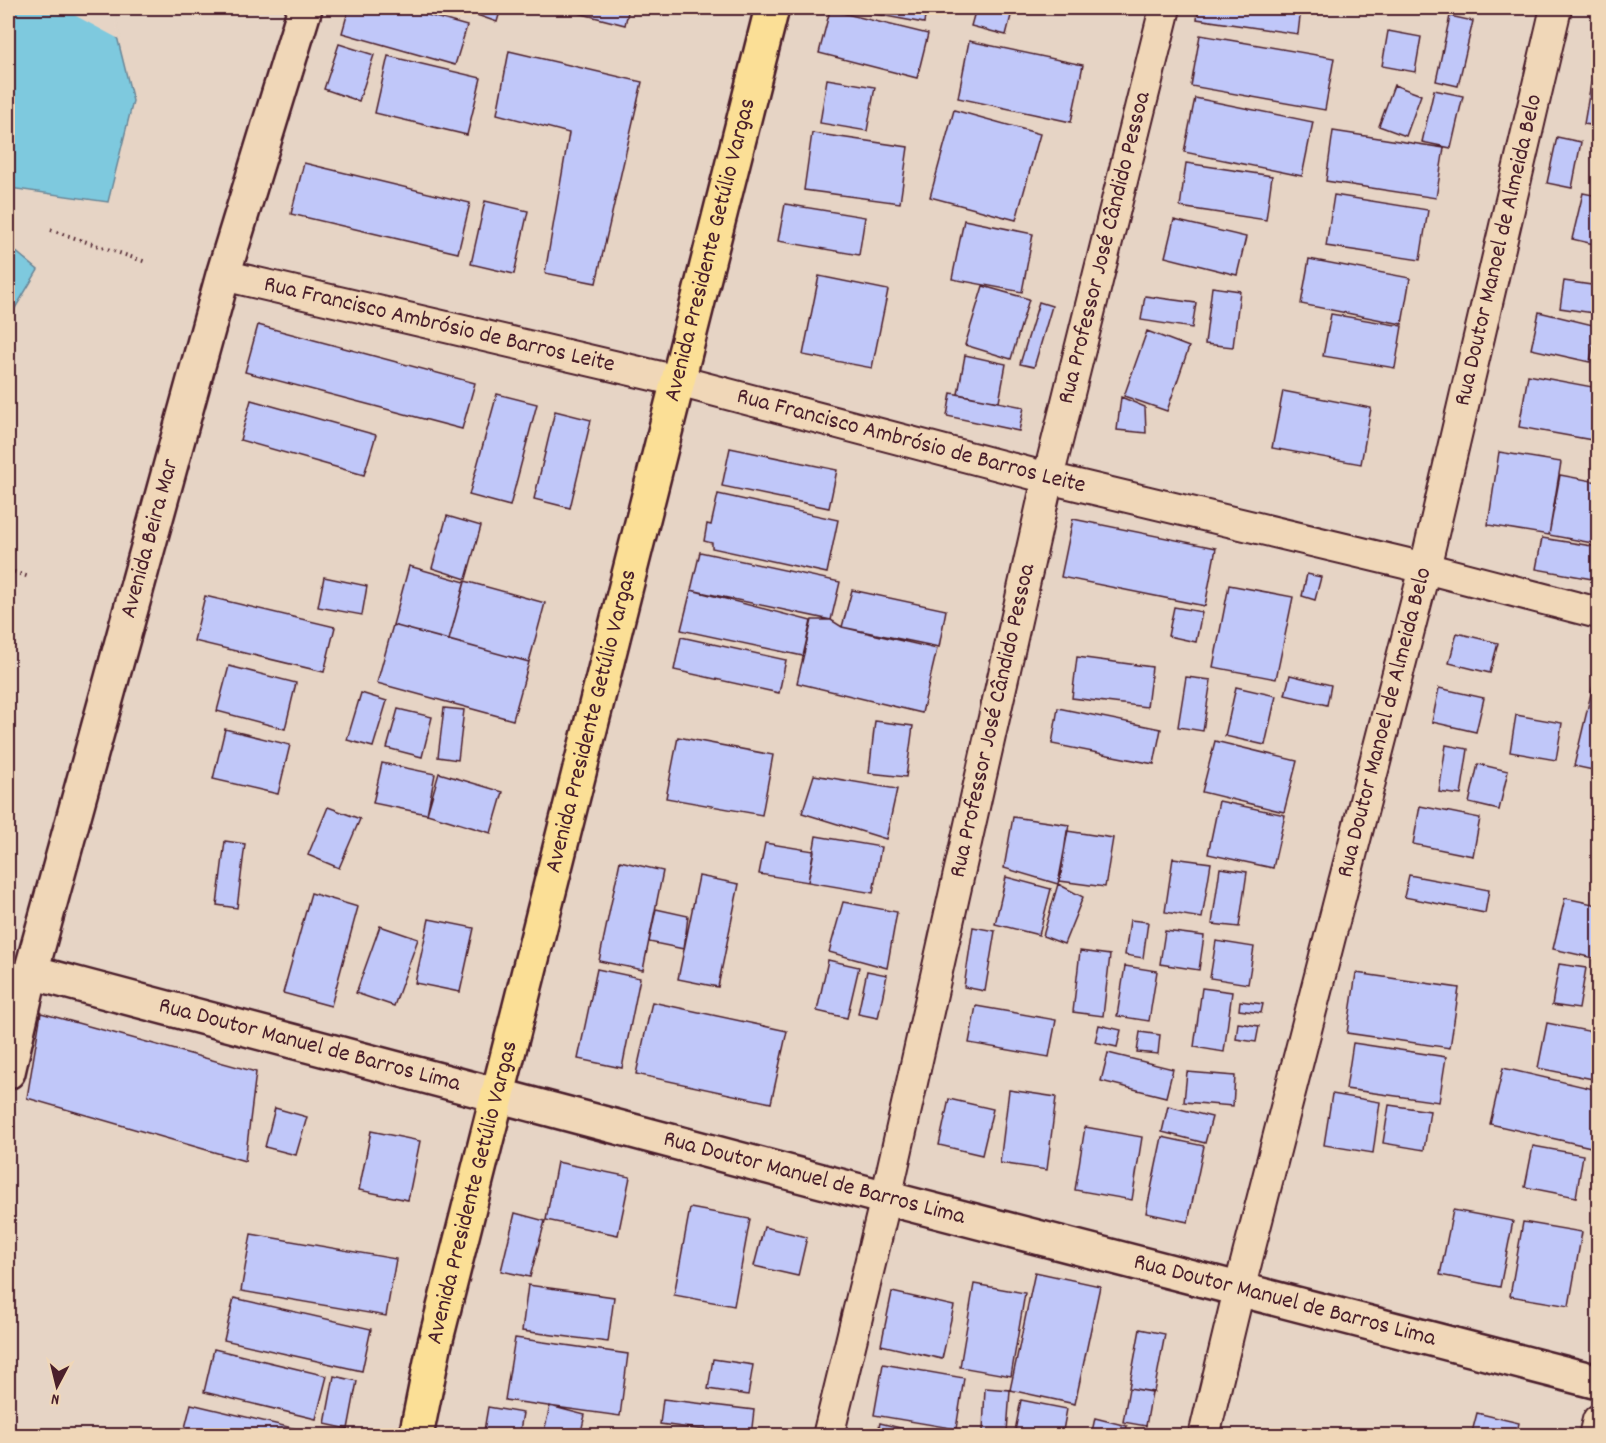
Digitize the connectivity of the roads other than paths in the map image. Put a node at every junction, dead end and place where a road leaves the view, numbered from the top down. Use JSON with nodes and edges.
{"nodes":[{"id":1,"x":305,"y":8,"type":"edge"},
{"id":2,"x":772,"y":8,"type":"edge"},
{"id":3,"x":1166,"y":8,"type":"edge"},
{"id":4,"x":1556,"y":8,"type":"edge"},
{"id":5,"x":224,"y":275,"type":"junction"},
{"id":6,"x":678,"y":381,"type":"junction"},
{"id":7,"x":1048,"y":477,"type":"junction"},
{"id":8,"x":1425,"y":568,"type":"junction"},
{"id":9,"x":1599,"y":613,"type":"edge"},
{"id":10,"x":31,"y":972,"type":"junction"},
{"id":11,"x":8,"y":1072,"type":"edge"},
{"id":12,"x":499,"y":1097,"type":"junction"},
{"id":13,"x":886,"y":1198,"type":"junction"},
{"id":14,"x":1239,"y":1290,"type":"junction"},
{"id":15,"x":1599,"y":1382,"type":"edge"},
{"id":16,"x":1599,"y":1420,"type":"edge"},
{"id":17,"x":416,"y":1436,"type":"edge"},
{"id":18,"x":828,"y":1436,"type":"edge"},
{"id":19,"x":1204,"y":1436,"type":"edge"},
{"id":20,"x":1594,"y":1436,"type":"edge"}],
"edges":[{"from":1,"to":5,"type":"street","name":"Avenida Beira Mar"},
{"from":2,"to":6,"type":"main road","name":"Avenida Presidente Getúlio Vargas"},
{"from":3,"to":7,"type":"street","name":"Rua Professor José Cândido Pessoa"},
{"from":4,"to":8,"type":"street","name":"Rua Doutor Manoel de Almeida Belo"},
{"from":5,"to":6,"type":"street","name":"Rua Francisco Ambrósio de Barros Leite"},
{"from":5,"to":10,"type":"street","name":"Avenida Beira Mar"},
{"from":6,"to":7,"type":"street","name":"Rua Francisco Ambrósio de Barros Leite"},
{"from":6,"to":12,"type":"main road","name":"Avenida Presidente Getúlio Vargas"},
{"from":7,"to":8,"type":"street","name":"Rua Francisco Ambrósio de Barros Leite"},
{"from":7,"to":13,"type":"street","name":"Rua Professor José Cândido Pessoa"},
{"from":8,"to":9,"type":"street","name":"Rua Francisco Ambrósio de Barros Leite"},
{"from":8,"to":14,"type":"street","name":"Rua Doutor Manoel de Almeida Belo"},
{"from":10,"to":11,"type":"street","name":"Avenida Beira Mar"},
{"from":10,"to":12,"type":"street","name":"Rua Doutor Manuel de Barros Lima"},
{"from":12,"to":13,"type":"street","name":"Rua Doutor Manuel de Barros Lima"},
{"from":12,"to":17,"type":"main road","name":"Avenida Presidente Getúlio Vargas"},
{"from":13,"to":14,"type":"street","name":"Rua Doutor Manuel de Barros Lima"},
{"from":13,"to":18,"type":"street","name":"Rua Professor José Cândido Pessoa"},
{"from":14,"to":15,"type":"street","name":"Rua Doutor Manuel de Barros Lima"},
{"from":14,"to":19,"type":"street","name":"Rua Doutor Manoel de Almeida Belo"},
{"from":16,"to":20,"type":"street"}]}
